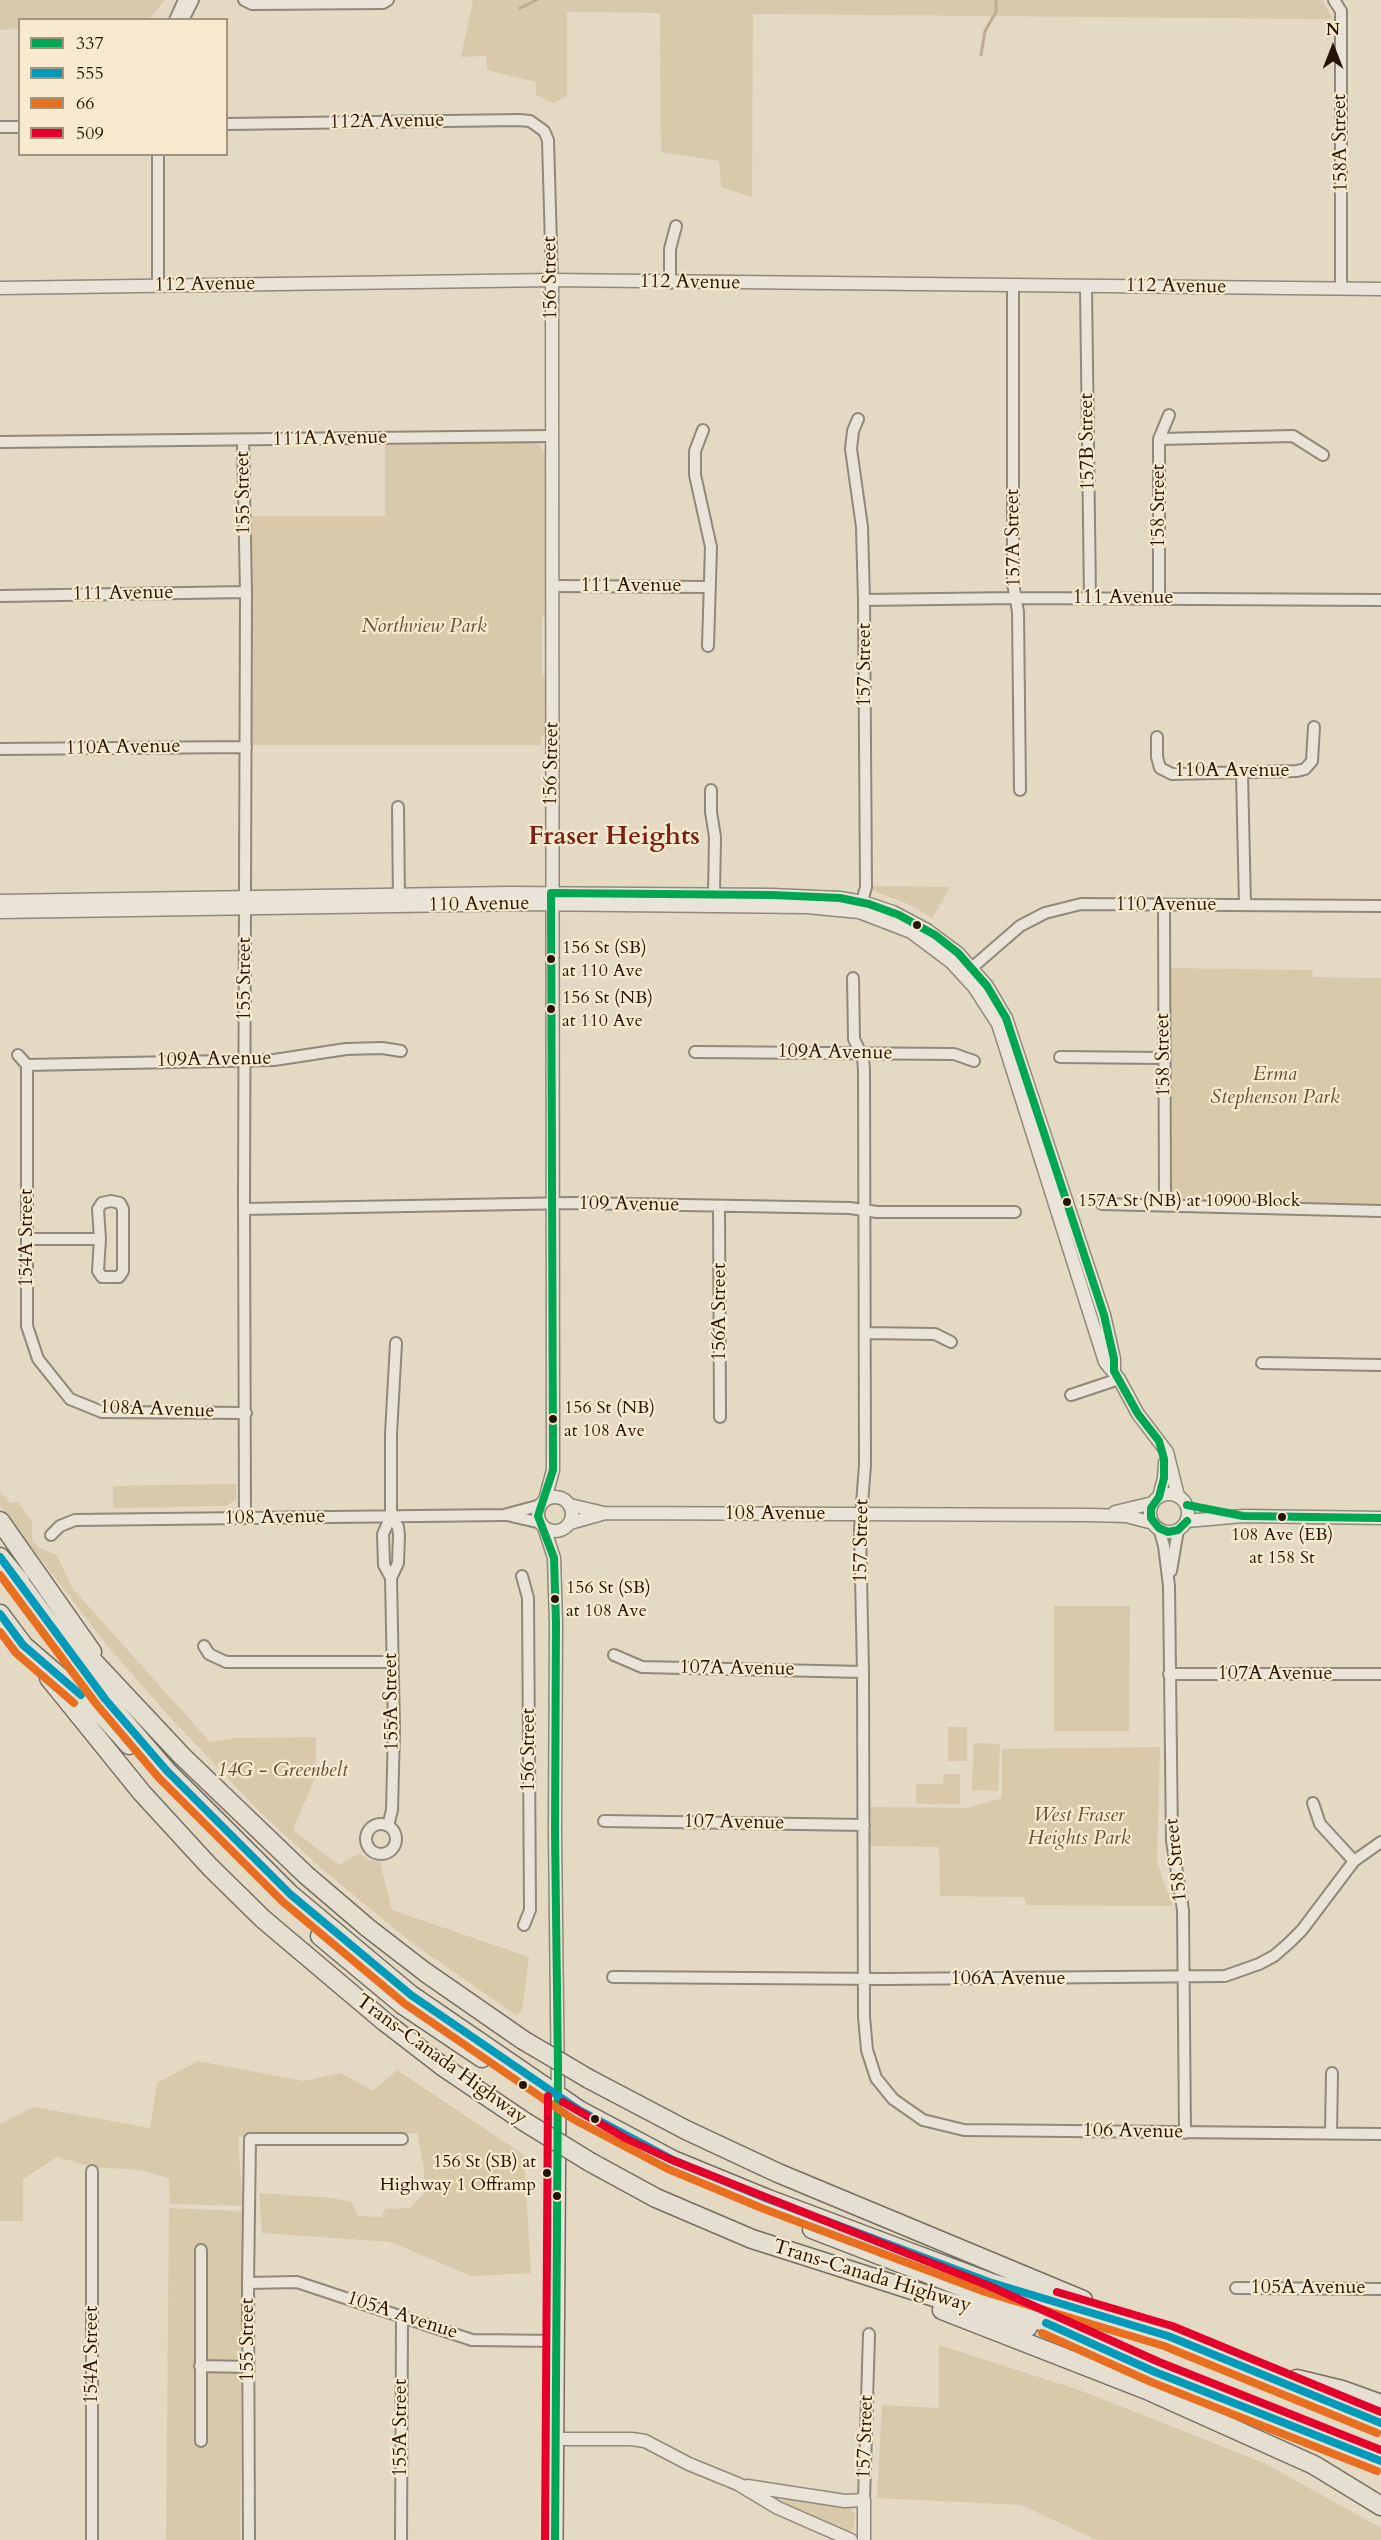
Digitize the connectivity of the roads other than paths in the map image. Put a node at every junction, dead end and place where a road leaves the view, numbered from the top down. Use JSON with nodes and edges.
{"nodes":[{"id":1,"x":184,"y":0,"type":"edge"},
{"id":2,"x":193,"y":0,"type":"edge"},
{"id":3,"x":244,"y":0,"type":"edge"},
{"id":4,"x":388,"y":0,"type":"edge"},
{"id":5,"x":1334,"y":0,"type":"edge"},
{"id":6,"x":175,"y":18,"type":"edge"},
{"id":7,"x":184,"y":18,"type":"edge"},
{"id":8,"x":228,"y":124,"type":"edge"},
{"id":9,"x":0,"y":127,"type":"edge"},
{"id":10,"x":18,"y":127,"type":"edge"},
{"id":11,"x":544,"y":131,"type":"joint"},
{"id":12,"x":158,"y":156,"type":"edge"},
{"id":13,"x":676,"y":226,"type":"dead end"},
{"id":14,"x":552,"y":280,"type":"junction"},
{"id":15,"x":670,"y":283,"type":"junction"},
{"id":16,"x":158,"y":285,"type":"junction"},
{"id":17,"x":1013,"y":286,"type":"junction"},
{"id":18,"x":1086,"y":287,"type":"junction"},
{"id":19,"x":0,"y":288,"type":"edge"},
{"id":20,"x":1341,"y":289,"type":"junction"},
{"id":21,"x":1381,"y":289,"type":"edge"},
{"id":22,"x":1169,"y":415,"type":"dead end"},
{"id":23,"x":858,"y":419,"type":"dead end"},
{"id":24,"x":703,"y":430,"type":"dead end"},
{"id":25,"x":552,"y":436,"type":"junction"},
{"id":26,"x":1159,"y":439,"type":"junction"},
{"id":27,"x":243,"y":440,"type":"junction"},
{"id":28,"x":0,"y":442,"type":"edge"},
{"id":29,"x":1323,"y":455,"type":"dead end"},
{"id":30,"x":554,"y":586,"type":"junction"},
{"id":31,"x":709,"y":587,"type":"junction"},
{"id":32,"x":246,"y":592,"type":"junction"},
{"id":33,"x":0,"y":596,"type":"edge"},
{"id":34,"x":1015,"y":598,"type":"junction"},
{"id":35,"x":1090,"y":598,"type":"junction"},
{"id":36,"x":1159,"y":598,"type":"junction"},
{"id":37,"x":864,"y":600,"type":"junction"},
{"id":38,"x":1381,"y":600,"type":"edge"},
{"id":39,"x":708,"y":646,"type":"dead end"},
{"id":40,"x":1314,"y":727,"type":"dead end"},
{"id":41,"x":1157,"y":737,"type":"dead end"},
{"id":42,"x":246,"y":747,"type":"junction"},
{"id":43,"x":0,"y":749,"type":"edge"},
{"id":44,"x":1242,"y":773,"type":"junction"},
{"id":45,"x":711,"y":790,"type":"dead end"},
{"id":46,"x":1020,"y":790,"type":"dead end"},
{"id":47,"x":398,"y":807,"type":"dead end"},
{"id":48,"x":714,"y":894,"type":"junction"},
{"id":49,"x":551,"y":898,"type":"junction"},
{"id":50,"x":399,"y":900,"type":"junction"},
{"id":51,"x":0,"y":901,"type":"edge"},
{"id":52,"x":245,"y":902,"type":"junction"},
{"id":53,"x":648,"y":905,"type":"junction"},
{"id":54,"x":1164,"y":905,"type":"junction"},
{"id":55,"x":1245,"y":905,"type":"junction"},
{"id":56,"x":1381,"y":906,"type":"edge"},
{"id":57,"x":861,"y":907,"type":"junction"},
{"id":58,"x":0,"y":912,"type":"edge"},
{"id":59,"x":967,"y":971,"type":"junction"},
{"id":60,"x":853,"y":978,"type":"dead end"},
{"id":61,"x":401,"y":1051,"type":"dead end"},
{"id":62,"x":695,"y":1052,"type":"dead end"},
{"id":63,"x":861,"y":1053,"type":"junction"},
{"id":64,"x":18,"y":1055,"type":"dead end"},
{"id":65,"x":1060,"y":1057,"type":"dead end"},
{"id":66,"x":1163,"y":1058,"type":"junction"},
{"id":67,"x":245,"y":1061,"type":"junction"},
{"id":68,"x":974,"y":1061,"type":"dead end"},
{"id":69,"x":27,"y":1065,"type":"junction"},
{"id":70,"x":552,"y":1203,"type":"junction"},
{"id":71,"x":1102,"y":1204,"type":"dead end"},
{"id":72,"x":719,"y":1206,"type":"junction"},
{"id":73,"x":1165,"y":1206,"type":"junction"},
{"id":74,"x":244,"y":1209,"type":"junction"},
{"id":75,"x":865,"y":1210,"type":"junction"},
{"id":76,"x":1381,"y":1211,"type":"edge"},
{"id":77,"x":1015,"y":1212,"type":"dead end"},
{"id":78,"x":27,"y":1239,"type":"junction"},
{"id":79,"x":100,"y":1239,"type":"junction"},
{"id":80,"x":865,"y":1333,"type":"junction"},
{"id":81,"x":951,"y":1342,"type":"dead end"},
{"id":82,"x":396,"y":1343,"type":"dead end"},
{"id":83,"x":1262,"y":1363,"type":"dead end"},
{"id":84,"x":1381,"y":1365,"type":"edge"},
{"id":85,"x":1117,"y":1375,"type":"junction"},
{"id":86,"x":1071,"y":1395,"type":"dead end"},
{"id":87,"x":70,"y":1400,"type":"joint"},
{"id":88,"x":246,"y":1413,"type":"junction"},
{"id":89,"x":720,"y":1417,"type":"dead end"},
{"id":90,"x":1159,"y":1442,"type":"junction"},
{"id":91,"x":553,"y":1470,"type":"junction"},
{"id":92,"x":1156,"y":1500,"type":"junction"},
{"id":93,"x":1182,"y":1501,"type":"junction"},
{"id":94,"x":566,"y":1502,"type":"junction"},
{"id":95,"x":543,"y":1503,"type":"junction"},
{"id":96,"x":603,"y":1513,"type":"junction"},
{"id":97,"x":504,"y":1515,"type":"junction"},
{"id":98,"x":861,"y":1515,"type":"junction"},
{"id":99,"x":1090,"y":1515,"type":"junction"},
{"id":100,"x":391,"y":1516,"type":"junction"},
{"id":101,"x":1242,"y":1516,"type":"junction"},
{"id":102,"x":245,"y":1518,"type":"junction"},
{"id":103,"x":1381,"y":1518,"type":"edge"},
{"id":104,"x":0,"y":1521,"type":"edge"},
{"id":105,"x":542,"y":1525,"type":"junction"},
{"id":106,"x":567,"y":1525,"type":"junction"},
{"id":107,"x":1182,"y":1525,"type":"junction"},
{"id":108,"x":1156,"y":1526,"type":"junction"},
{"id":109,"x":51,"y":1535,"type":"dead end"},
{"id":110,"x":0,"y":1557,"type":"edge"},
{"id":111,"x":554,"y":1558,"type":"junction"},
{"id":112,"x":13,"y":1573,"type":"junction"},
{"id":113,"x":522,"y":1576,"type":"dead end"},
{"id":114,"x":391,"y":1578,"type":"junction"},
{"id":115,"x":1168,"y":1586,"type":"junction"},
{"id":116,"x":0,"y":1614,"type":"edge"},
{"id":117,"x":23,"y":1645,"type":"junction"},
{"id":118,"x":204,"y":1646,"type":"dead end"},
{"id":119,"x":614,"y":1655,"type":"dead end"},
{"id":120,"x":392,"y":1662,"type":"junction"},
{"id":121,"x":864,"y":1672,"type":"junction"},
{"id":122,"x":1169,"y":1674,"type":"junction"},
{"id":123,"x":1381,"y":1674,"type":"edge"},
{"id":124,"x":117,"y":1688,"type":"junction"},
{"id":125,"x":1313,"y":1803,"type":"dead end"},
{"id":126,"x":604,"y":1821,"type":"dead end"},
{"id":127,"x":864,"y":1825,"type":"junction"},
{"id":128,"x":388,"y":1826,"type":"dead end"},
{"id":129,"x":1381,"y":1842,"type":"edge"},
{"id":130,"x":1354,"y":1861,"type":"junction"},
{"id":131,"x":524,"y":1925,"type":"dead end"},
{"id":132,"x":613,"y":1977,"type":"dead end"},
{"id":133,"x":864,"y":1978,"type":"junction"},
{"id":134,"x":1184,"y":1978,"type":"junction"},
{"id":135,"x":1332,"y":2073,"type":"dead end"},
{"id":136,"x":893,"y":2099,"type":"joint"},
{"id":137,"x":558,"y":2103,"type":"junction"},
{"id":138,"x":1185,"y":2133,"type":"junction"},
{"id":139,"x":1331,"y":2134,"type":"junction"},
{"id":140,"x":1381,"y":2134,"type":"edge"},
{"id":141,"x":402,"y":2139,"type":"dead end"},
{"id":142,"x":92,"y":2171,"type":"dead end"},
{"id":143,"x":201,"y":2250,"type":"dead end"},
{"id":144,"x":797,"y":2255,"type":"junction"},
{"id":145,"x":248,"y":2283,"type":"junction"},
{"id":146,"x":1236,"y":2288,"type":"dead end"},
{"id":147,"x":1381,"y":2289,"type":"edge"},
{"id":148,"x":402,"y":2316,"type":"junction"},
{"id":149,"x":869,"y":2334,"type":"dead end"},
{"id":150,"x":1168,"y":2336,"type":"junction"},
{"id":151,"x":557,"y":2341,"type":"junction"},
{"id":152,"x":1235,"y":2363,"type":"junction"},
{"id":153,"x":200,"y":2366,"type":"junction"},
{"id":154,"x":248,"y":2367,"type":"junction"},
{"id":155,"x":1155,"y":2372,"type":"junction"},
{"id":156,"x":1381,"y":2404,"type":"edge"},
{"id":157,"x":1381,"y":2423,"type":"edge"},
{"id":158,"x":554,"y":2439,"type":"junction"},
{"id":159,"x":201,"y":2441,"type":"dead end"},
{"id":160,"x":1381,"y":2461,"type":"edge"},
{"id":161,"x":738,"y":2484,"type":"junction"},
{"id":162,"x":864,"y":2500,"type":"junction"},
{"id":163,"x":1381,"y":2506,"type":"edge"},
{"id":164,"x":92,"y":2540,"type":"edge"},
{"id":165,"x":249,"y":2540,"type":"edge"},
{"id":166,"x":400,"y":2540,"type":"edge"},
{"id":167,"x":555,"y":2540,"type":"edge"},
{"id":168,"x":851,"y":2540,"type":"edge"},
{"id":169,"x":864,"y":2540,"type":"edge"}],
"edges":[{"from":1,"to":6,"type":"street"},
{"from":2,"to":7,"type":"street"},
{"from":3,"to":4,"type":"street"},
{"from":5,"to":20,"type":"street","name":"158A Street"},
{"from":8,"to":11,"type":"street","name":"112A Avenue"},
{"from":9,"to":10,"type":"street"},
{"from":11,"to":14,"type":"street","name":"156 Street"},
{"from":12,"to":16,"type":"street"},
{"from":13,"to":15,"type":"street"},
{"from":14,"to":15,"type":"street","name":"112 Avenue"},
{"from":14,"to":16,"type":"street","name":"112 Avenue"},
{"from":14,"to":25,"type":"street","name":"156 Street"},
{"from":15,"to":17,"type":"street","name":"112 Avenue"},
{"from":16,"to":19,"type":"street","name":"112 Avenue"},
{"from":17,"to":18,"type":"street","name":"112 Avenue"},
{"from":17,"to":34,"type":"street","name":"157A Street"},
{"from":18,"to":20,"type":"street","name":"112 Avenue"},
{"from":18,"to":35,"type":"street","name":"157B Street"},
{"from":20,"to":21,"type":"street","name":"112 Avenue"},
{"from":22,"to":26,"type":"street","name":"158 Street"},
{"from":23,"to":37,"type":"street","name":"157 Street"},
{"from":24,"to":31,"type":"street"},
{"from":25,"to":27,"type":"street","name":"111A Avenue"},
{"from":25,"to":30,"type":"street","name":"156 Street"},
{"from":26,"to":29,"type":"street"},
{"from":26,"to":36,"type":"street","name":"158 Street"},
{"from":27,"to":28,"type":"street","name":"111A Avenue"},
{"from":27,"to":32,"type":"street","name":"155 Street"},
{"from":30,"to":31,"type":"street","name":"111 Avenue"},
{"from":30,"to":49,"type":"street","name":"156 Street"},
{"from":31,"to":39,"type":"street"},
{"from":32,"to":33,"type":"street","name":"111 Avenue"},
{"from":32,"to":42,"type":"street","name":"155 Street"},
{"from":34,"to":35,"type":"street","name":"111 Avenue"},
{"from":34,"to":37,"type":"street","name":"111 Avenue"},
{"from":34,"to":46,"type":"street","name":"157A Street"},
{"from":35,"to":36,"type":"street","name":"111 Avenue"},
{"from":36,"to":38,"type":"street","name":"111 Avenue"},
{"from":37,"to":57,"type":"street","name":"157 Street"},
{"from":40,"to":44,"type":"street","name":"110A Avenue"},
{"from":41,"to":44,"type":"street","name":"110A Avenue"},
{"from":42,"to":43,"type":"street","name":"110A Avenue"},
{"from":42,"to":52,"type":"street","name":"155 Street"},
{"from":44,"to":55,"type":"street"},
{"from":45,"to":48,"type":"street"},
{"from":47,"to":50,"type":"street"},
{"from":48,"to":49,"type":"street","name":"110 Avenue"},
{"from":48,"to":53,"type":"street"},
{"from":48,"to":57,"type":"street","name":"110 Avenue"},
{"from":49,"to":50,"type":"street","name":"110 Avenue"},
{"from":49,"to":53,"type":"street","name":"110 Avenue"},
{"from":49,"to":70,"type":"street","name":"156 Street"},
{"from":50,"to":52,"type":"street","name":"110 Avenue"},
{"from":51,"to":52,"type":"street","name":"110 Avenue"},
{"from":52,"to":58,"type":"street","name":"110 Avenue"},
{"from":52,"to":67,"type":"street","name":"155 Street"},
{"from":53,"to":57,"type":"street","name":"110 Avenue"},
{"from":54,"to":55,"type":"street","name":"110 Avenue"},
{"from":54,"to":59,"type":"street","name":"110 Avenue"},
{"from":54,"to":66,"type":"street","name":"158 Street"},
{"from":55,"to":56,"type":"street","name":"110 Avenue"},
{"from":57,"to":59,"type":"street","name":"110 Avenue"},
{"from":59,"to":85,"type":"street"},
{"from":60,"to":63,"type":"street","name":"157 Street"},
{"from":61,"to":67,"type":"street","name":"109A Avenue"},
{"from":62,"to":63,"type":"street","name":"109A Avenue"},
{"from":63,"to":68,"type":"street","name":"109A Avenue"},
{"from":63,"to":75,"type":"street","name":"157 Street"},
{"from":64,"to":69,"type":"street"},
{"from":65,"to":66,"type":"street"},
{"from":66,"to":73,"type":"street","name":"158 Street"},
{"from":67,"to":69,"type":"street","name":"109A Avenue"},
{"from":67,"to":74,"type":"street","name":"155 Street"},
{"from":69,"to":78,"type":"street","name":"154A Street"},
{"from":70,"to":72,"type":"street","name":"109 Avenue"},
{"from":70,"to":74,"type":"street","name":"109 Avenue"},
{"from":70,"to":91,"type":"street","name":"156 Street"},
{"from":71,"to":73,"type":"street"},
{"from":72,"to":75,"type":"street","name":"109 Avenue"},
{"from":72,"to":89,"type":"street","name":"156A Street"},
{"from":73,"to":76,"type":"street"},
{"from":74,"to":88,"type":"street","name":"155 Street"},
{"from":75,"to":77,"type":"street","name":"109 Avenue"},
{"from":75,"to":80,"type":"street","name":"157 Street"},
{"from":78,"to":79,"type":"street"},
{"from":78,"to":87,"type":"street","name":"154A Street"},
{"from":79,"to":79,"type":"street"},
{"from":80,"to":81,"type":"street"},
{"from":80,"to":98,"type":"street","name":"157 Street"},
{"from":82,"to":100,"type":"street","name":"155A Street"},
{"from":83,"to":84,"type":"street"},
{"from":85,"to":86,"type":"street"},
{"from":85,"to":90,"type":"street"},
{"from":87,"to":88,"type":"street","name":"108A Avenue"},
{"from":88,"to":102,"type":"street","name":"155 Street"},
{"from":90,"to":92,"type":"street"},
{"from":90,"to":93,"type":"street"},
{"from":91,"to":94,"type":"street","name":"156 Street"},
{"from":91,"to":95,"type":"street","name":"156 Street"},
{"from":92,"to":93,"type":"street"},
{"from":92,"to":99,"type":"street","name":"108 Avenue"},
{"from":92,"to":108,"type":"street"},
{"from":93,"to":101,"type":"street"},
{"from":93,"to":107,"type":"street"},
{"from":94,"to":95,"type":"street"},
{"from":94,"to":96,"type":"street","name":"108 Avenue"},
{"from":94,"to":106,"type":"street"},
{"from":95,"to":97,"type":"street","name":"108 Avenue"},
{"from":95,"to":105,"type":"street"},
{"from":96,"to":98,"type":"street","name":"108 Avenue"},
{"from":96,"to":106,"type":"street","name":"108 Avenue"},
{"from":97,"to":100,"type":"street","name":"108 Avenue"},
{"from":97,"to":105,"type":"street","name":"108 Avenue"},
{"from":98,"to":99,"type":"street","name":"108 Avenue"},
{"from":98,"to":121,"type":"street","name":"157 Street"},
{"from":99,"to":108,"type":"street","name":"108 Avenue"},
{"from":100,"to":102,"type":"street","name":"108 Avenue"},
{"from":100,"to":114,"type":"street","name":"155A Street"},
{"from":100,"to":114,"type":"street","name":"155A Street"},
{"from":101,"to":103,"type":"street"},
{"from":101,"to":107,"type":"street"},
{"from":102,"to":109,"type":"street","name":"108 Avenue"},
{"from":104,"to":124,"type":"highway"},
{"from":105,"to":106,"type":"street"},
{"from":105,"to":111,"type":"street","name":"156 Street"},
{"from":106,"to":111,"type":"street","name":"156 Street"},
{"from":107,"to":108,"type":"street"},
{"from":107,"to":115,"type":"street","name":"158 Street"},
{"from":108,"to":115,"type":"street","name":"158 Street"},
{"from":110,"to":112,"type":"highway"},
{"from":111,"to":137,"type":"street","name":"156 Street"},
{"from":112,"to":124,"type":"highway"},
{"from":112,"to":137,"type":"highway"},
{"from":113,"to":131,"type":"street","name":"156 Street"},
{"from":114,"to":120,"type":"street","name":"155A Street"},
{"from":115,"to":122,"type":"street","name":"158 Street"},
{"from":116,"to":117,"type":"highway","name":"Trans-Canada Highway"},
{"from":117,"to":137,"type":"highway"},
{"from":117,"to":144,"type":"highway","name":"Trans-Canada Highway","bridge":true},
{"from":118,"to":120,"type":"street"},
{"from":119,"to":121,"type":"street","name":"107A Avenue"},
{"from":120,"to":128,"type":"street","name":"155A Street"},
{"from":121,"to":127,"type":"street","name":"157 Street"},
{"from":122,"to":123,"type":"street","name":"107A Avenue"},
{"from":122,"to":134,"type":"street","name":"158 Street"},
{"from":124,"to":150,"type":"highway","bridge":true},
{"from":125,"to":130,"type":"street"},
{"from":126,"to":127,"type":"street","name":"107 Avenue"},
{"from":127,"to":133,"type":"street","name":"157 Street"},
{"from":129,"to":130,"type":"street"},
{"from":130,"to":134,"type":"street","name":"106A Avenue"},
{"from":132,"to":133,"type":"street","name":"106A Avenue"},
{"from":133,"to":134,"type":"street","name":"106A Avenue"},
{"from":133,"to":136,"type":"street","name":"157 Street"},
{"from":134,"to":138,"type":"street","name":"158 Street"},
{"from":135,"to":139,"type":"street"},
{"from":136,"to":138,"type":"street","name":"106 Avenue"},
{"from":137,"to":150,"type":"highway"},
{"from":137,"to":151,"type":"main road","name":"156 Street"},
{"from":137,"to":155,"type":"highway"},
{"from":138,"to":139,"type":"street","name":"106 Avenue"},
{"from":139,"to":140,"type":"street","name":"106 Avenue"},
{"from":141,"to":145,"type":"street","name":"155 Street"},
{"from":142,"to":164,"type":"street","name":"154A Street"},
{"from":143,"to":153,"type":"street"},
{"from":144,"to":155,"type":"highway","name":"Trans-Canada Highway"},
{"from":144,"to":163,"type":"highway"},
{"from":145,"to":148,"type":"street","name":"105A Avenue"},
{"from":145,"to":154,"type":"street","name":"155 Street"},
{"from":146,"to":147,"type":"street","name":"105A Avenue"},
{"from":148,"to":151,"type":"street","name":"105A Avenue"},
{"from":148,"to":166,"type":"street","name":"155A Street"},
{"from":149,"to":162,"type":"street","name":"157 Street"},
{"from":150,"to":152,"type":"highway"},
{"from":151,"to":158,"type":"main road","name":"156 Street"},
{"from":152,"to":156,"type":"highway"},
{"from":152,"to":157,"type":"highway"},
{"from":153,"to":154,"type":"street"},
{"from":153,"to":159,"type":"street"},
{"from":154,"to":165,"type":"street","name":"155 Street"},
{"from":155,"to":160,"type":"highway","name":"Trans-Canada Highway"},
{"from":158,"to":161,"type":"street"},
{"from":158,"to":167,"type":"main road","name":"156 Street"},
{"from":161,"to":162,"type":"street"},
{"from":161,"to":168,"type":"street"},
{"from":162,"to":169,"type":"street","name":"157 Street"}]}
